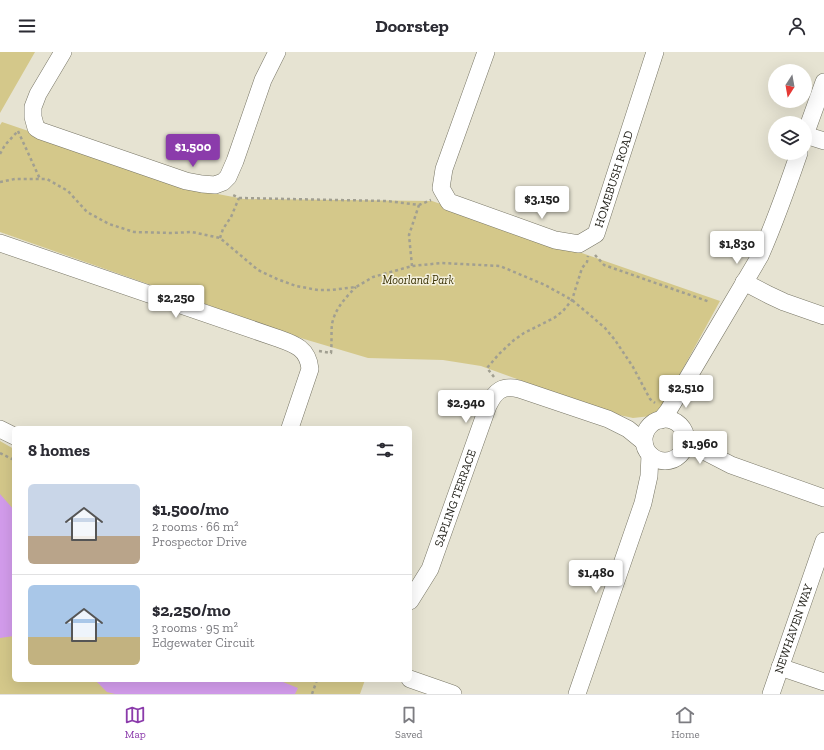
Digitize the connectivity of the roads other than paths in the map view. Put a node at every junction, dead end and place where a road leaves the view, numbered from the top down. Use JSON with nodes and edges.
{"nodes":[{"id":1,"x":63,"y":52,"type":"edge"},
{"id":2,"x":277,"y":52,"type":"edge"},
{"id":3,"x":486,"y":52,"type":"edge"},
{"id":4,"x":655,"y":52,"type":"edge"},
{"id":5,"x":823,"y":80,"type":"edge"},
{"id":6,"x":811,"y":116,"type":"edge"},
{"id":7,"x":812,"y":137,"type":"edge"},
{"id":8,"x":824,"y":141,"type":"edge"},
{"id":9,"x":797,"y":160,"type":"edge"},
{"id":10,"x":0,"y":243,"type":"edge"},
{"id":11,"x":744,"y":282,"type":"junction"},
{"id":12,"x":824,"y":316,"type":"edge"},
{"id":13,"x":686,"y":381,"type":"junction"},
{"id":14,"x":661,"y":418,"type":"junction"},
{"id":15,"x":608,"y":419,"type":"junction"},
{"id":16,"x":291,"y":426,"type":"edge"},
{"id":17,"x":0,"y":429,"type":"edge"},
{"id":18,"x":683,"y":432,"type":"junction"},
{"id":19,"x":12,"y":435,"type":"edge"},
{"id":20,"x":647,"y":449,"type":"junction"},
{"id":21,"x":673,"y":459,"type":"junction"},
{"id":22,"x":731,"y":465,"type":"junction"},
{"id":23,"x":824,"y":498,"type":"edge"},
{"id":24,"x":643,"y":504,"type":"junction"},
{"id":25,"x":824,"y":541,"type":"edge"},
{"id":26,"x":412,"y":598,"type":"edge"},
{"id":27,"x":780,"y":667,"type":"junction"},
{"id":28,"x":412,"y":680,"type":"edge"},
{"id":29,"x":824,"y":682,"type":"edge"},
{"id":30,"x":453,"y":694,"type":"edge"},
{"id":31,"x":577,"y":694,"type":"edge"},
{"id":32,"x":771,"y":694,"type":"edge"}],
"edges":[{"from":1,"to":2,"type":"street"},
{"from":3,"to":4,"type":"street","name":"HOMEBUSH ROAD"},
{"from":5,"to":6,"type":"street"},
{"from":7,"to":8,"type":"street"},
{"from":9,"to":11,"type":"street"},
{"from":10,"to":16,"type":"street"},
{"from":11,"to":12,"type":"street"},
{"from":11,"to":13,"type":"street"},
{"from":13,"to":14,"type":"street"},
{"from":13,"to":18,"type":"street"},
{"from":14,"to":15,"type":"street","name":"SAPLING TERRACE"},
{"from":14,"to":18,"type":"street"},
{"from":14,"to":20,"type":"street"},
{"from":15,"to":20,"type":"street","name":"SAPLING TERRACE"},
{"from":15,"to":26,"type":"street","name":"SAPLING TERRACE"},
{"from":17,"to":19,"type":"street"},
{"from":18,"to":21,"type":"street"},
{"from":18,"to":22,"type":"street"},
{"from":20,"to":21,"type":"street"},
{"from":20,"to":24,"type":"street"},
{"from":21,"to":22,"type":"street"},
{"from":21,"to":24,"type":"street"},
{"from":22,"to":23,"type":"street"},
{"from":24,"to":31,"type":"street"},
{"from":25,"to":27,"type":"street","name":"NEWHAVEN WAY"},
{"from":27,"to":29,"type":"street"},
{"from":27,"to":32,"type":"street","name":"NEWHAVEN WAY"},
{"from":28,"to":30,"type":"street"}]}
